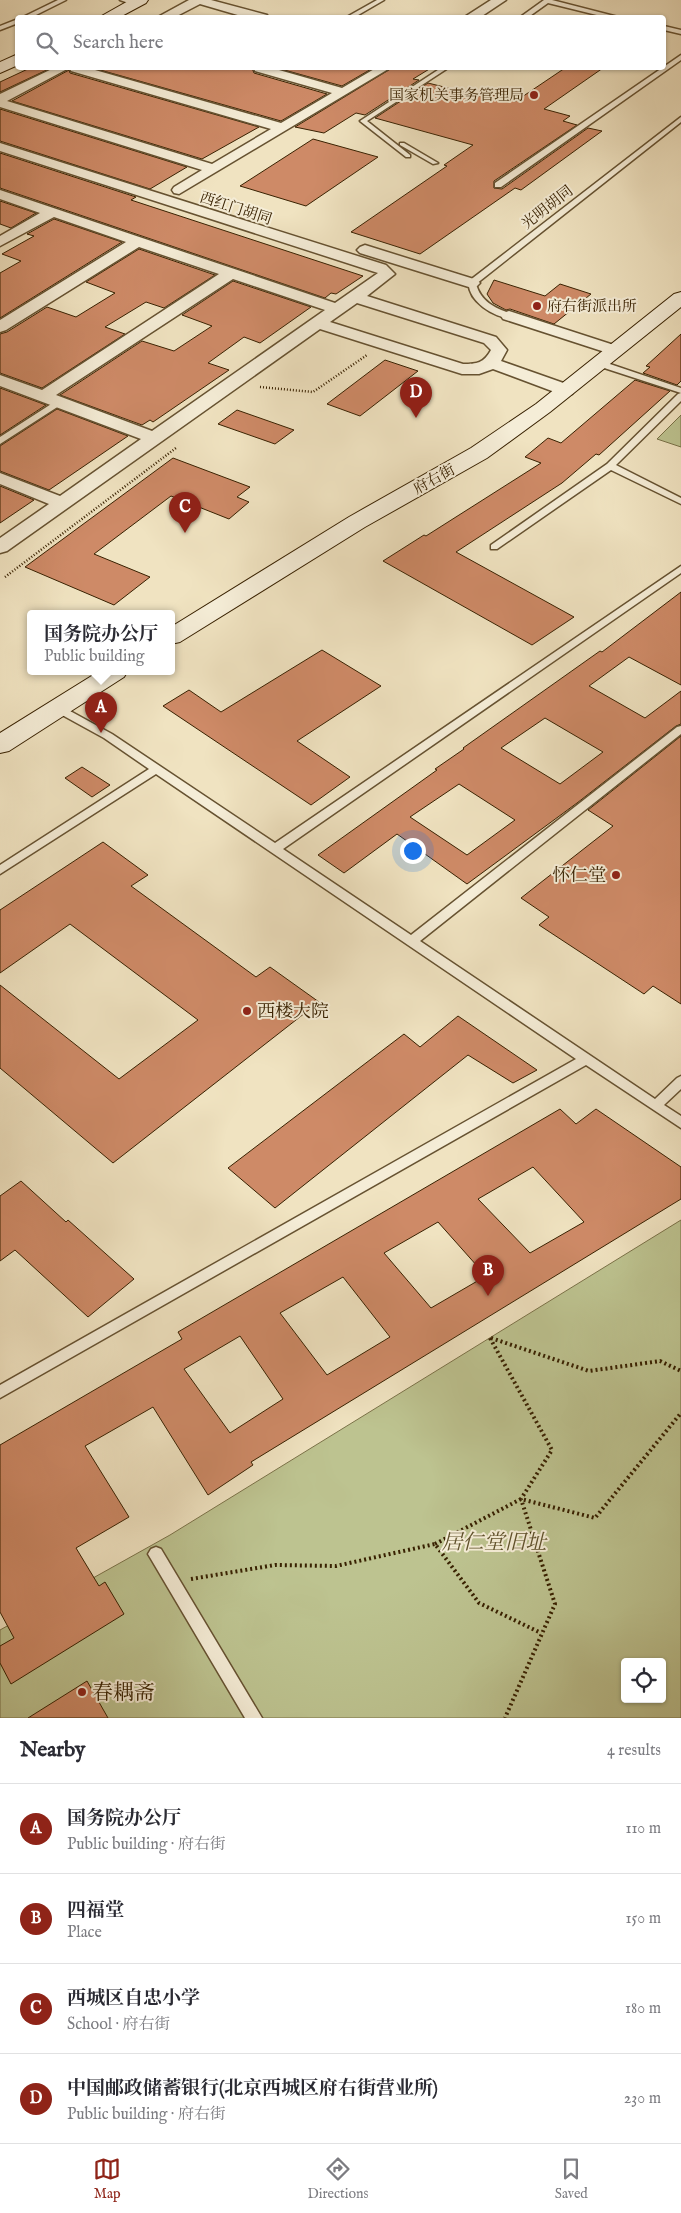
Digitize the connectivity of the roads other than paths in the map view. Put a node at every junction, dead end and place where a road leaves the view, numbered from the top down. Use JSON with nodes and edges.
{"nodes":[{"id":1,"x":63,"y":0,"type":"edge"},
{"id":2,"x":199,"y":0,"type":"edge"},
{"id":3,"x":381,"y":0,"type":"edge"},
{"id":4,"x":500,"y":0,"type":"edge"},
{"id":5,"x":133,"y":1,"type":"edge"},
{"id":6,"x":548,"y":1,"type":"edge"},
{"id":7,"x":30,"y":15,"type":"edge"},
{"id":8,"x":110,"y":15,"type":"edge"},
{"id":9,"x":168,"y":15,"type":"edge"},
{"id":10,"x":252,"y":15,"type":"edge"},
{"id":11,"x":354,"y":15,"type":"edge"},
{"id":12,"x":474,"y":15,"type":"edge"},
{"id":13,"x":527,"y":15,"type":"edge"},
{"id":14,"x":606,"y":15,"type":"edge"},
{"id":15,"x":15,"y":21,"type":"edge"},
{"id":16,"x":0,"y":28,"type":"edge"},
{"id":17,"x":666,"y":28,"type":"edge"},
{"id":18,"x":681,"y":32,"type":"edge"},
{"id":19,"x":681,"y":57,"type":"edge"},
{"id":20,"x":15,"y":61,"type":"edge"},
{"id":21,"x":666,"y":67,"type":"edge"},
{"id":22,"x":0,"y":68,"type":"edge"},
{"id":23,"x":59,"y":70,"type":"edge"},
{"id":24,"x":83,"y":70,"type":"edge"},
{"id":25,"x":267,"y":70,"type":"edge"},
{"id":26,"x":381,"y":70,"type":"edge"},
{"id":27,"x":442,"y":70,"type":"edge"},
{"id":28,"x":662,"y":70,"type":"edge"},
{"id":29,"x":343,"y":92,"type":"junction"},
{"id":30,"x":0,"y":99,"type":"edge"},
{"id":31,"x":0,"y":103,"type":"edge"},
{"id":32,"x":681,"y":119,"type":"edge"},
{"id":33,"x":363,"y":121,"type":"junction"},
{"id":34,"x":282,"y":128,"type":"junction"},
{"id":35,"x":0,"y":135,"type":"edge"},
{"id":36,"x":0,"y":147,"type":"edge"},
{"id":37,"x":408,"y":156,"type":"dead end"},
{"id":38,"x":435,"y":163,"type":"dead end"},
{"id":39,"x":213,"y":169,"type":"junction"},
{"id":40,"x":498,"y":185,"type":"dead end"},
{"id":41,"x":179,"y":190,"type":"junction"},
{"id":42,"x":0,"y":194,"type":"edge"},
{"id":43,"x":52,"y":212,"type":"junction"},
{"id":44,"x":138,"y":241,"type":"junction"},
{"id":45,"x":0,"y":242,"type":"edge"},
{"id":46,"x":231,"y":273,"type":"junction"},
{"id":47,"x":472,"y":282,"type":"junction"},
{"id":48,"x":355,"y":298,"type":"junction"},
{"id":49,"x":681,"y":298,"type":"edge"},
{"id":50,"x":337,"y":309,"type":"junction"},
{"id":51,"x":509,"y":316,"type":"joint"},
{"id":52,"x":317,"y":323,"type":"junction"},
{"id":53,"x":0,"y":327,"type":"edge"},
{"id":54,"x":606,"y":356,"type":"junction"},
{"id":55,"x":492,"y":363,"type":"junction"},
{"id":56,"x":0,"y":380,"type":"edge"},
{"id":57,"x":566,"y":390,"type":"junction"},
{"id":58,"x":681,"y":391,"type":"edge"},
{"id":59,"x":681,"y":396,"type":"edge"},
{"id":60,"x":51,"y":399,"type":"junction"},
{"id":61,"x":154,"y":438,"type":"junction"},
{"id":62,"x":0,"y":441,"type":"edge"},
{"id":63,"x":610,"y":466,"type":"junction"},
{"id":64,"x":0,"y":478,"type":"edge"},
{"id":65,"x":681,"y":501,"type":"edge"},
{"id":66,"x":62,"y":503,"type":"junction"},
{"id":67,"x":0,"y":547,"type":"edge"},
{"id":68,"x":494,"y":547,"type":"dead end"},
{"id":69,"x":681,"y":569,"type":"edge"},
{"id":70,"x":175,"y":635,"type":"edge"},
{"id":71,"x":110,"y":675,"type":"edge"},
{"id":72,"x":56,"y":708,"type":"junction"},
{"id":73,"x":681,"y":729,"type":"edge"},
{"id":74,"x":0,"y":744,"type":"edge"},
{"id":75,"x":156,"y":769,"type":"junction"},
{"id":76,"x":275,"y":849,"type":"junction"},
{"id":77,"x":0,"y":870,"type":"edge"},
{"id":78,"x":411,"y":941,"type":"junction"},
{"id":79,"x":586,"y":1059,"type":"junction"},
{"id":80,"x":681,"y":1080,"type":"edge"},
{"id":81,"x":656,"y":1105,"type":"junction"},
{"id":82,"x":681,"y":1122,"type":"edge"},
{"id":83,"x":0,"y":1392,"type":"edge"},
{"id":84,"x":156,"y":1554,"type":"dead end"},
{"id":85,"x":254,"y":1718,"type":"edge"}],
"edges":[{"from":1,"to":7,"type":"lane"},
{"from":2,"to":9,"type":"street"},
{"from":2,"to":10,"type":"street"},
{"from":3,"to":11,"type":"lane"},
{"from":4,"to":12,"type":"street"},
{"from":5,"to":8,"type":"main road"},
{"from":6,"to":13,"type":"lane"},
{"from":6,"to":14,"type":"lane"},
{"from":15,"to":16,"type":"lane"},
{"from":17,"to":18,"type":"lane"},
{"from":19,"to":21,"type":"lane"},
{"from":20,"to":22,"type":"main road"},
{"from":23,"to":30,"type":"street"},
{"from":24,"to":34,"type":"street"},
{"from":25,"to":29,"type":"street"},
{"from":26,"to":29,"type":"street"},
{"from":27,"to":33,"type":"lane"},
{"from":28,"to":40,"type":"lane"},
{"from":29,"to":34,"type":"street"},
{"from":31,"to":39,"type":"street"},
{"from":32,"to":47,"type":"lane","name":"光明胡同"},
{"from":33,"to":37,"type":"lane"},
{"from":33,"to":38,"type":"lane"},
{"from":34,"to":39,"type":"street"},
{"from":35,"to":41,"type":"street","name":"西红门胡同"},
{"from":36,"to":48,"type":"street"},
{"from":39,"to":41,"type":"street"},
{"from":41,"to":47,"type":"street","name":"西红门胡同"},
{"from":42,"to":43,"type":"street"},
{"from":43,"to":44,"type":"street"},
{"from":43,"to":45,"type":"street"},
{"from":44,"to":46,"type":"street"},
{"from":44,"to":53,"type":"street"},
{"from":46,"to":50,"type":"street"},
{"from":46,"to":60,"type":"street"},
{"from":47,"to":51,"type":"lane"},
{"from":48,"to":50,"type":"street"},
{"from":48,"to":55,"type":"street"},
{"from":49,"to":54,"type":"main road","name":"府右街"},
{"from":50,"to":52,"type":"street"},
{"from":51,"to":54,"type":"street"},
{"from":52,"to":55,"type":"street"},
{"from":52,"to":61,"type":"street"},
{"from":54,"to":57,"type":"main road","name":"府右街"},
{"from":54,"to":58,"type":"lane"},
{"from":55,"to":57,"type":"street"},
{"from":56,"to":60,"type":"street"},
{"from":57,"to":70,"type":"main road","name":"府右街"},
{"from":59,"to":63,"type":"lane"},
{"from":60,"to":61,"type":"street"},
{"from":60,"to":62,"type":"lane"},
{"from":61,"to":66,"type":"street"},
{"from":63,"to":65,"type":"lane"},
{"from":63,"to":68,"type":"lane"},
{"from":64,"to":66,"type":"street"},
{"from":66,"to":67,"type":"street"},
{"from":69,"to":76,"type":"lane"},
{"from":71,"to":72,"type":"main road"},
{"from":72,"to":74,"type":"main road"},
{"from":72,"to":75,"type":"lane"},
{"from":73,"to":78,"type":"lane"},
{"from":75,"to":76,"type":"lane"},
{"from":75,"to":77,"type":"lane"},
{"from":76,"to":78,"type":"lane"},
{"from":78,"to":79,"type":"lane"},
{"from":79,"to":81,"type":"lane"},
{"from":79,"to":83,"type":"lane"},
{"from":80,"to":81,"type":"lane"},
{"from":81,"to":82,"type":"lane"},
{"from":84,"to":85,"type":"lane"}]}
